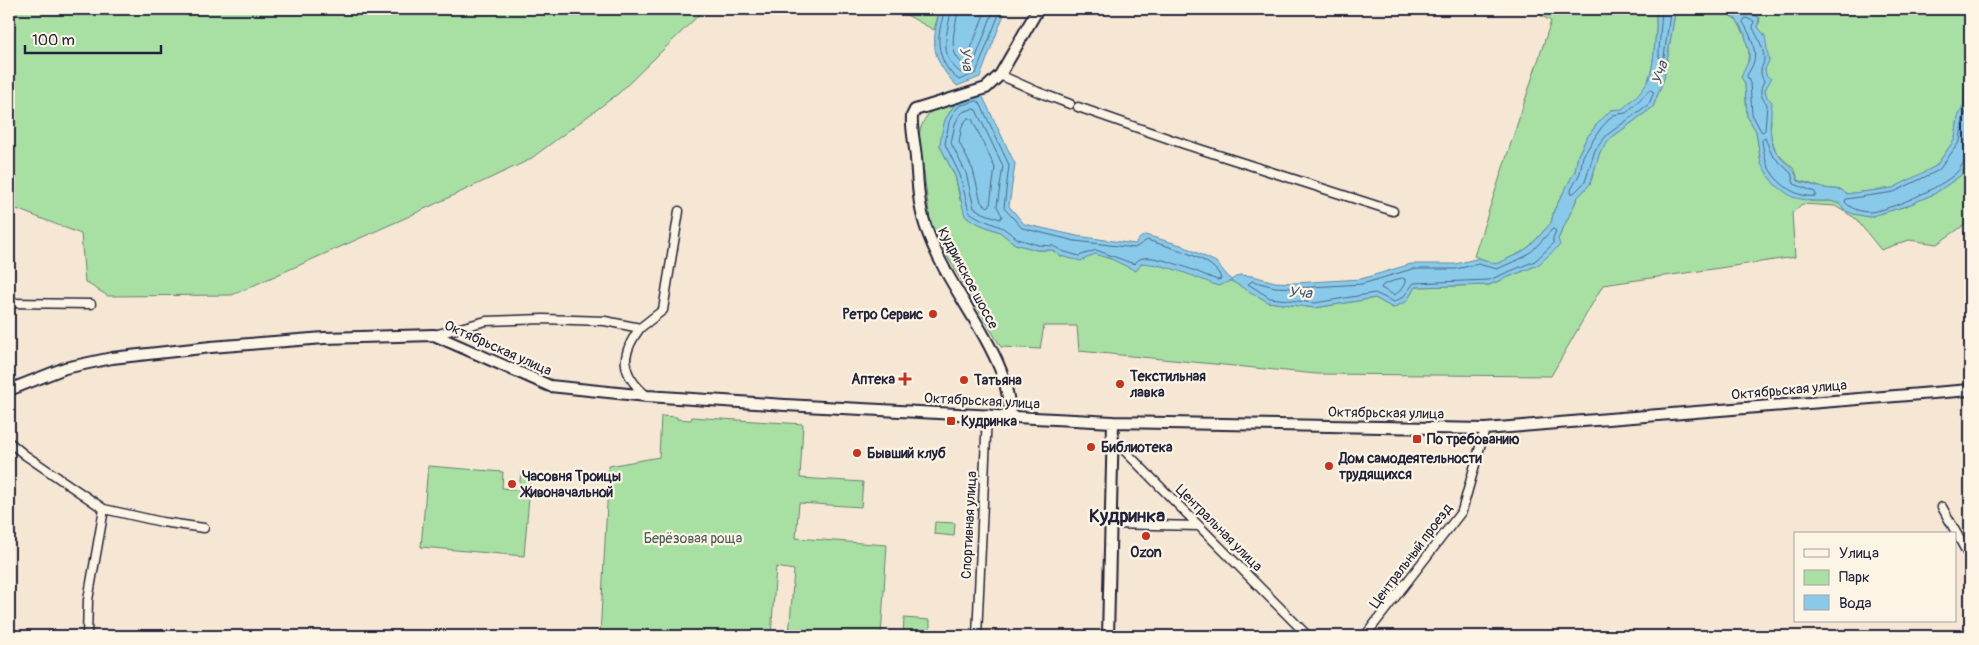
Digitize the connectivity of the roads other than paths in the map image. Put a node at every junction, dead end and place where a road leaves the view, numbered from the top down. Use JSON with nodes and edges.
{"nodes":[{"id":1,"x":1038,"y":9,"type":"edge"},
{"id":2,"x":1000,"y":75,"type":"junction"},
{"id":3,"x":1070,"y":104,"type":"dead end"},
{"id":4,"x":1078,"y":107,"type":"dead end"},
{"id":5,"x":679,"y":211,"type":"dead end"},
{"id":6,"x":1393,"y":211,"type":"dead end"},
{"id":7,"x":9,"y":303,"type":"edge"},
{"id":8,"x":91,"y":304,"type":"dead end"},
{"id":9,"x":640,"y":328,"type":"junction"},
{"id":10,"x":434,"y":334,"type":"junction"},
{"id":11,"x":9,"y":390,"type":"edge"},
{"id":12,"x":1970,"y":390,"type":"edge"},
{"id":13,"x":647,"y":396,"type":"junction"},
{"id":14,"x":987,"y":414,"type":"junction"},
{"id":15,"x":1011,"y":416,"type":"junction"},
{"id":16,"x":1112,"y":422,"type":"junction"},
{"id":17,"x":1485,"y":428,"type":"junction"},
{"id":18,"x":1111,"y":437,"type":"junction"},
{"id":19,"x":9,"y":442,"type":"edge"},
{"id":20,"x":1942,"y":507,"type":"dead end"},
{"id":21,"x":104,"y":509,"type":"junction"},
{"id":22,"x":1110,"y":524,"type":"junction"},
{"id":23,"x":1199,"y":526,"type":"junction"},
{"id":24,"x":204,"y":528,"type":"dead end"},
{"id":25,"x":1956,"y":532,"type":"edge"},
{"id":26,"x":1956,"y":532,"type":"edge"},
{"id":27,"x":1970,"y":558,"type":"edge"},
{"id":28,"x":87,"y":636,"type":"edge"},
{"id":29,"x":977,"y":636,"type":"edge"},
{"id":30,"x":1108,"y":636,"type":"edge"},
{"id":31,"x":1308,"y":636,"type":"edge"},
{"id":32,"x":1365,"y":636,"type":"edge"}],
"edges":[{"from":1,"to":2,"type":"street","name":"Кудринское шоссе"},
{"from":2,"to":3,"type":"street"},
{"from":2,"to":15,"type":"street","name":"Кудринское шоссе"},
{"from":4,"to":6,"type":"street"},
{"from":5,"to":9,"type":"street"},
{"from":7,"to":8,"type":"street"},
{"from":9,"to":10,"type":"street"},
{"from":9,"to":13,"type":"street"},
{"from":10,"to":11,"type":"street","name":"Октябрьская улица"},
{"from":10,"to":13,"type":"street","name":"Октябрьская улица"},
{"from":12,"to":17,"type":"street","name":"Октябрьская улица"},
{"from":13,"to":14,"type":"street","name":"Октябрьская улица"},
{"from":14,"to":15,"type":"street","name":"Октябрьская улица"},
{"from":14,"to":29,"type":"street","name":"Спортивная улица"},
{"from":15,"to":16,"type":"street","name":"Октябрьская улица"},
{"from":16,"to":17,"type":"street","name":"Октябрьская улица"},
{"from":16,"to":18,"type":"street"},
{"from":17,"to":32,"type":"street","name":"Центральный проезд"},
{"from":18,"to":22,"type":"street"},
{"from":18,"to":23,"type":"street","name":"Центральная улица"},
{"from":19,"to":21,"type":"street"},
{"from":20,"to":25,"type":"street"},
{"from":21,"to":24,"type":"street"},
{"from":21,"to":28,"type":"street"},
{"from":22,"to":23,"type":"street"},
{"from":22,"to":30,"type":"street"},
{"from":23,"to":31,"type":"street","name":"Центральная улица"},
{"from":26,"to":27,"type":"street"}]}
